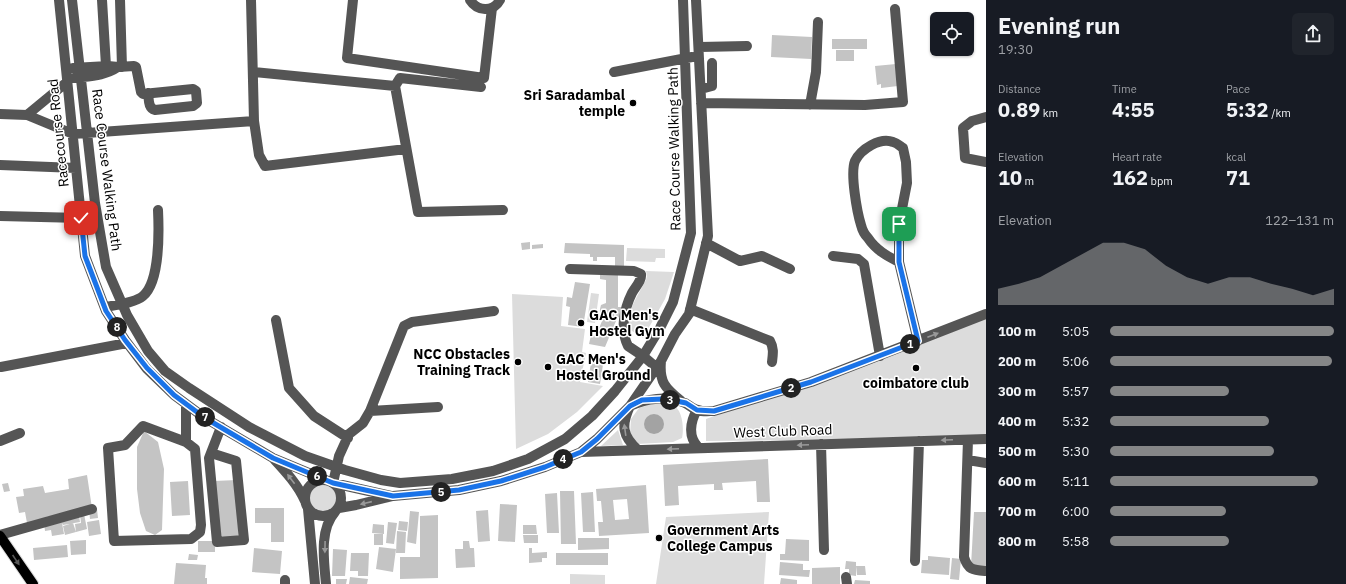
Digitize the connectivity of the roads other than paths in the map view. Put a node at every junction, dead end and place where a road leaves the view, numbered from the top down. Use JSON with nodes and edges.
{"nodes":[{"id":1,"x":58,"y":0,"type":"edge"},
{"id":2,"x":72,"y":0,"type":"edge"},
{"id":3,"x":102,"y":0,"type":"edge"},
{"id":4,"x":120,"y":0,"type":"edge"},
{"id":5,"x":251,"y":0,"type":"edge"},
{"id":6,"x":353,"y":0,"type":"edge"},
{"id":7,"x":470,"y":0,"type":"edge"},
{"id":8,"x":500,"y":0,"type":"edge"},
{"id":9,"x":683,"y":0,"type":"edge"},
{"id":10,"x":696,"y":0,"type":"edge"},
{"id":11,"x":492,"y":8,"type":"junction"},
{"id":12,"x":895,"y":9,"type":"dead end"},
{"id":13,"x":818,"y":22,"type":"dead end"},
{"id":14,"x":747,"y":46,"type":"dead end"},
{"id":15,"x":700,"y":52,"type":"junction"},
{"id":16,"x":686,"y":59,"type":"junction"},
{"id":17,"x":712,"y":63,"type":"dead end"},
{"id":18,"x":106,"y":66,"type":"junction"},
{"id":19,"x":120,"y":67,"type":"junction"},
{"id":20,"x":65,"y":69,"type":"junction"},
{"id":21,"x":81,"y":72,"type":"junction"},
{"id":22,"x":253,"y":72,"type":"junction"},
{"id":23,"x":614,"y":72,"type":"dead end"},
{"id":24,"x":67,"y":81,"type":"junction"},
{"id":25,"x":395,"y":86,"type":"junction"},
{"id":26,"x":482,"y":87,"type":"dead end"},
{"id":27,"x":701,"y":89,"type":"junction"},
{"id":28,"x":148,"y":93,"type":"dead end"},
{"id":29,"x":701,"y":103,"type":"junction"},
{"id":30,"x":810,"y":105,"type":"junction"},
{"id":31,"x":0,"y":114,"type":"edge"},
{"id":32,"x":27,"y":115,"type":"junction"},
{"id":33,"x":986,"y":118,"type":"edge"},
{"id":34,"x":254,"y":121,"type":"junction"},
{"id":35,"x":87,"y":133,"type":"junction"},
{"id":36,"x":73,"y":134,"type":"junction"},
{"id":37,"x":406,"y":149,"type":"junction"},
{"id":38,"x":986,"y":162,"type":"edge"},
{"id":39,"x":0,"y":165,"type":"edge"},
{"id":40,"x":76,"y":168,"type":"junction"},
{"id":41,"x":158,"y":210,"type":"dead end"},
{"id":42,"x":503,"y":210,"type":"dead end"},
{"id":43,"x":0,"y":216,"type":"edge"},
{"id":44,"x":81,"y":218,"type":"junction"},
{"id":45,"x":706,"y":243,"type":"junction"},
{"id":46,"x":833,"y":256,"type":"dead end"},
{"id":47,"x":899,"y":262,"type":"junction"},
{"id":48,"x":570,"y":269,"type":"dead end"},
{"id":49,"x":790,"y":269,"type":"dead end"},
{"id":50,"x":122,"y":303,"type":"junction"},
{"id":51,"x":105,"y":308,"type":"junction"},
{"id":52,"x":690,"y":309,"type":"junction"},
{"id":53,"x":494,"y":311,"type":"dead end"},
{"id":54,"x":986,"y":314,"type":"edge"},
{"id":55,"x":276,"y":320,"type":"dead end"},
{"id":56,"x":918,"y":341,"type":"junction"},
{"id":57,"x":127,"y":342,"type":"junction"},
{"id":58,"x":643,"y":356,"type":"junction"},
{"id":59,"x":880,"y":356,"type":"junction"},
{"id":60,"x":772,"y":362,"type":"dead end"},
{"id":61,"x":658,"y":364,"type":"junction"},
{"id":62,"x":1,"y":366,"type":"edge"},
{"id":63,"x":681,"y":401,"type":"junction"},
{"id":64,"x":186,"y":404,"type":"junction"},
{"id":65,"x":630,"y":406,"type":"junction"},
{"id":66,"x":438,"y":407,"type":"dead end"},
{"id":67,"x":697,"y":410,"type":"junction"},
{"id":68,"x":370,"y":411,"type":"junction"},
{"id":69,"x":221,"y":427,"type":"junction"},
{"id":70,"x":20,"y":433,"type":"dead end"},
{"id":71,"x":348,"y":438,"type":"junction"},
{"id":72,"x":986,"y":439,"type":"edge"},
{"id":73,"x":968,"y":440,"type":"junction"},
{"id":74,"x":0,"y":441,"type":"edge"},
{"id":75,"x":919,"y":441,"type":"junction"},
{"id":76,"x":186,"y":442,"type":"junction"},
{"id":77,"x":821,"y":444,"type":"junction"},
{"id":78,"x":698,"y":447,"type":"junction"},
{"id":79,"x":638,"y":450,"type":"junction"},
{"id":80,"x":581,"y":452,"type":"junction"},
{"id":81,"x":211,"y":453,"type":"junction"},
{"id":82,"x":273,"y":458,"type":"junction"},
{"id":83,"x":968,"y":460,"type":"junction"},
{"id":84,"x":986,"y":463,"type":"edge"},
{"id":85,"x":336,"y":467,"type":"junction"},
{"id":86,"x":329,"y":482,"type":"junction"},
{"id":87,"x":393,"y":496,"type":"junction"},
{"id":88,"x":307,"y":506,"type":"junction"},
{"id":89,"x":92,"y":509,"type":"dead end"},
{"id":90,"x":337,"y":510,"type":"junction"},
{"id":91,"x":0,"y":535,"type":"edge"},
{"id":92,"x":824,"y":550,"type":"dead end"},
{"id":93,"x":914,"y":560,"type":"dead end"},
{"id":94,"x":986,"y":571,"type":"edge"},
{"id":95,"x":33,"y":584,"type":"edge"},
{"id":96,"x":315,"y":584,"type":"edge"},
{"id":97,"x":326,"y":584,"type":"edge"}],
"edges":[{"from":1,"to":20,"type":"street","name":"Racecourse Road"},
{"from":2,"to":21,"type":"street","name":"Race Course Walking Path"},
{"from":3,"to":18,"type":"street"},
{"from":4,"to":19,"type":"street"},
{"from":5,"to":22,"type":"street"},
{"from":6,"to":11,"type":"street"},
{"from":7,"to":11,"type":"street"},
{"from":8,"to":11,"type":"street"},
{"from":9,"to":16,"type":"street","name":"Race Course Walking Path"},
{"from":10,"to":15,"type":"street"},
{"from":12,"to":30,"type":"street"},
{"from":13,"to":30,"type":"street"},
{"from":14,"to":15,"type":"street"},
{"from":15,"to":16,"type":"street"},
{"from":15,"to":27,"type":"street"},
{"from":16,"to":23,"type":"street"},
{"from":16,"to":58,"type":"street","name":"Race Course Walking Path"},
{"from":17,"to":27,"type":"street"},
{"from":18,"to":19,"type":"street"},
{"from":18,"to":21,"type":"street"},
{"from":19,"to":21,"type":"street"},
{"from":19,"to":28,"type":"street"},
{"from":20,"to":21,"type":"street"},
{"from":20,"to":24,"type":"street","name":"Racecourse Road"},
{"from":21,"to":24,"type":"street"},
{"from":21,"to":35,"type":"street","name":"Race Course Walking Path"},
{"from":22,"to":25,"type":"street"},
{"from":22,"to":34,"type":"street"},
{"from":24,"to":32,"type":"street"},
{"from":24,"to":36,"type":"street","name":"Racecourse Road"},
{"from":25,"to":26,"type":"street"},
{"from":25,"to":37,"type":"street"},
{"from":27,"to":29,"type":"street"},
{"from":29,"to":30,"type":"street"},
{"from":29,"to":45,"type":"street"},
{"from":31,"to":32,"type":"street"},
{"from":32,"to":36,"type":"street"},
{"from":33,"to":38,"type":"street"},
{"from":34,"to":35,"type":"street"},
{"from":34,"to":37,"type":"street"},
{"from":35,"to":36,"type":"street"},
{"from":35,"to":50,"type":"street","name":"Race Course Walking Path"},
{"from":36,"to":40,"type":"street","name":"Racecourse Road"},
{"from":37,"to":42,"type":"street"},
{"from":39,"to":40,"type":"street"},
{"from":40,"to":44,"type":"street","name":"Racecourse Road"},
{"from":41,"to":50,"type":"street"},
{"from":43,"to":44,"type":"street"},
{"from":44,"to":51,"type":"street","name":"Racecourse Road"},
{"from":45,"to":49,"type":"street"},
{"from":45,"to":52,"type":"street"},
{"from":46,"to":59,"type":"street"},
{"from":47,"to":47,"type":"street"},
{"from":47,"to":56,"type":"street"},
{"from":48,"to":58,"type":"street"},
{"from":50,"to":51,"type":"street"},
{"from":50,"to":85,"type":"street","name":"Race Course Walking Path"},
{"from":51,"to":57,"type":"street","name":"Racecourse Road"},
{"from":52,"to":60,"type":"street"},
{"from":52,"to":61,"type":"street"},
{"from":53,"to":68,"type":"street"},
{"from":56,"to":54,"type":"street","one_way":true},
{"from":55,"to":71,"type":"street"},
{"from":56,"to":59,"type":"street"},
{"from":57,"to":62,"type":"street"},
{"from":57,"to":64,"type":"street","name":"Racecourse Road"},
{"from":58,"to":61,"type":"street"},
{"from":58,"to":85,"type":"street","name":"Race Course Walking Path"},
{"from":59,"to":67,"type":"street"},
{"from":61,"to":63,"type":"street"},
{"from":61,"to":65,"type":"street"},
{"from":63,"to":65,"type":"street"},
{"from":63,"to":67,"type":"street"},
{"from":64,"to":69,"type":"street","name":"Racecourse Road"},
{"from":64,"to":76,"type":"street"},
{"from":79,"to":65,"type":"street","one_way":true},
{"from":65,"to":80,"type":"street"},
{"from":66,"to":68,"type":"street"},
{"from":67,"to":78,"type":"street"},
{"from":68,"to":71,"type":"street"},
{"from":69,"to":81,"type":"street"},
{"from":69,"to":82,"type":"street","name":"Racecourse Road"},
{"from":70,"to":74,"type":"street"},
{"from":71,"to":85,"type":"street"},
{"from":72,"to":73,"type":"street","name":"West Club Road"},
{"from":73,"to":75,"type":"street","name":"West Club Road","one_way":true},
{"from":73,"to":83,"type":"street"},
{"from":75,"to":77,"type":"street","name":"West Club Road"},
{"from":75,"to":93,"type":"street"},
{"from":76,"to":76,"type":"street"},
{"from":77,"to":78,"type":"street","name":"West Club Road","one_way":true},
{"from":77,"to":92,"type":"street"},
{"from":78,"to":79,"type":"street","name":"West Club Road","one_way":true},
{"from":79,"to":80,"type":"street","name":"West Club Road"},
{"from":80,"to":87,"type":"street"},
{"from":81,"to":81,"type":"street"},
{"from":82,"to":86,"type":"street","name":"Racecourse Road"},
{"from":88,"to":82,"type":"street","one_way":true},
{"from":83,"to":84,"type":"street"},
{"from":83,"to":94,"type":"street"},
{"from":85,"to":86,"type":"street"},
{"from":86,"to":87,"type":"street","name":"Racecourse Road"},
{"from":86,"to":88,"type":"street"},
{"from":86,"to":90,"type":"street"},
{"from":87,"to":90,"type":"street","one_way":true},
{"from":88,"to":90,"type":"street"},
{"from":88,"to":96,"type":"street"},
{"from":89,"to":91,"type":"street"},
{"from":90,"to":97,"type":"street","one_way":true},
{"from":91,"to":95,"type":"main road","one_way":true}]}
